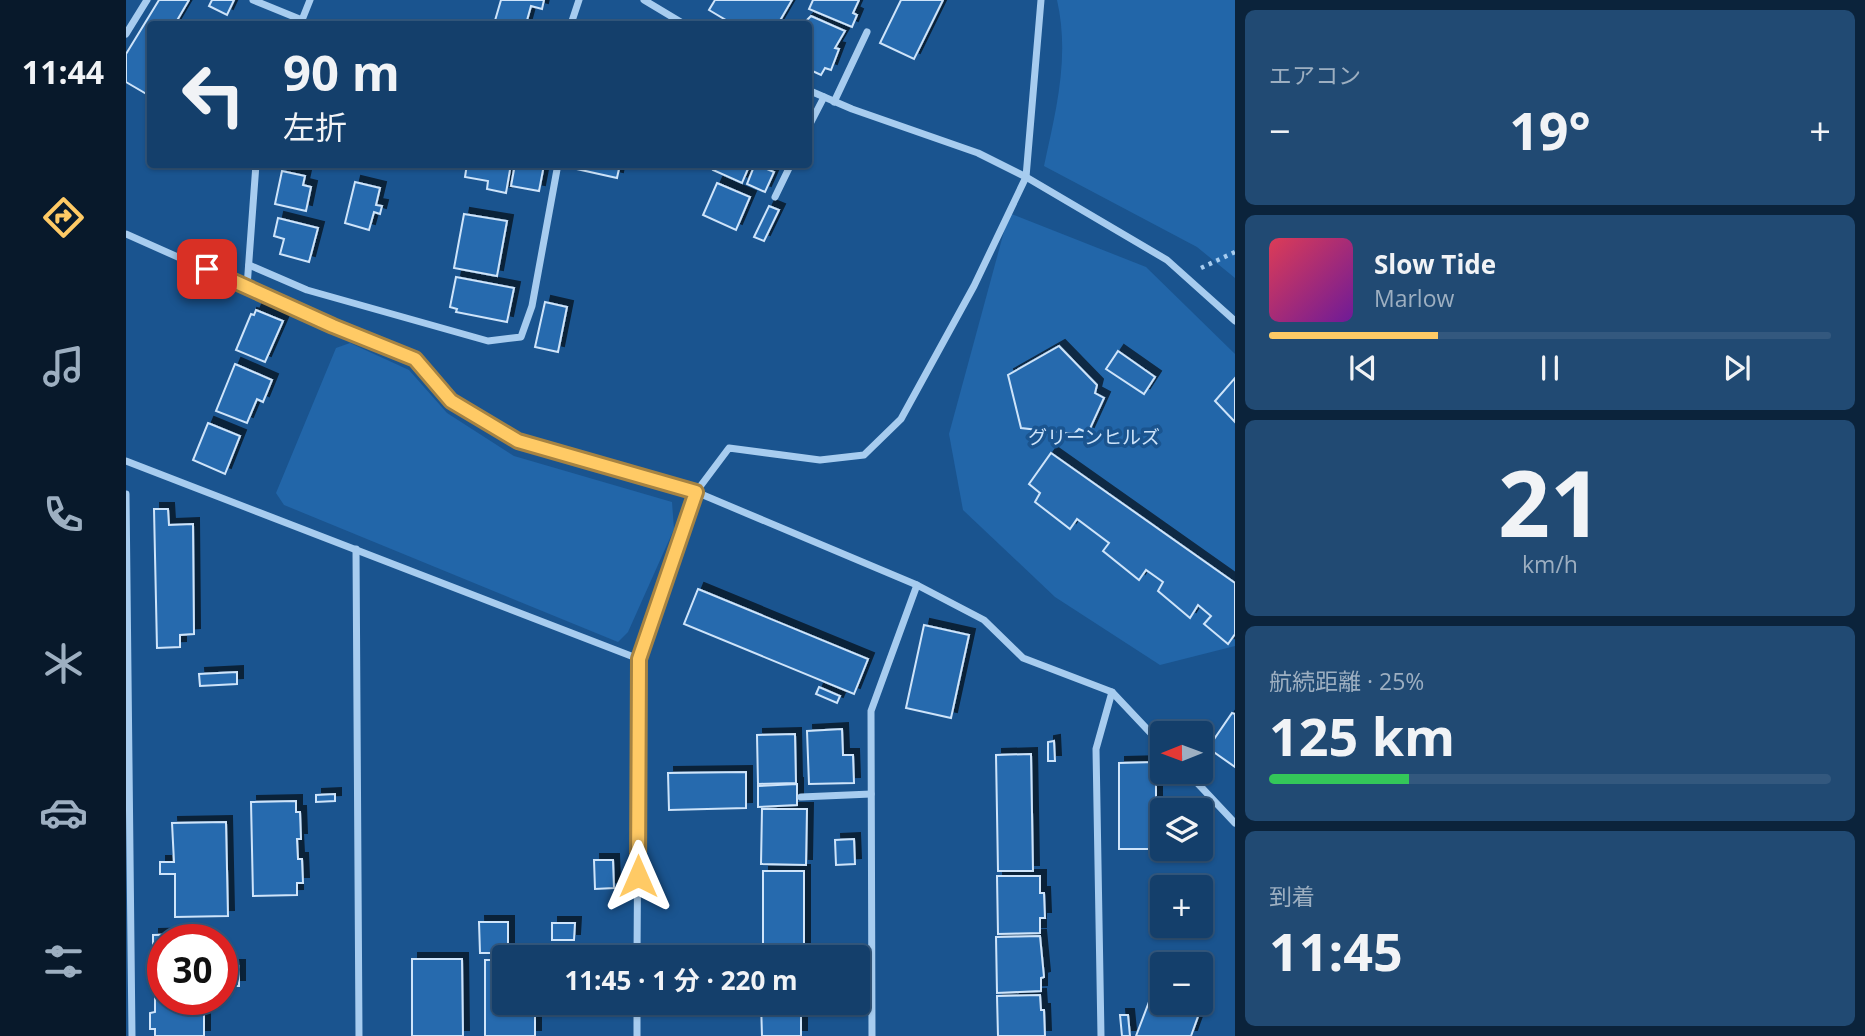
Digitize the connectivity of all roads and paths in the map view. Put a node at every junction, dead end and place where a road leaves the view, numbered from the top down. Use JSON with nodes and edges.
{"nodes":[{"id":1,"x":147,"y":0,"type":"edge"},
{"id":2,"x":253,"y":0,"type":"edge"},
{"id":3,"x":310,"y":0,"type":"edge"},
{"id":4,"x":579,"y":0,"type":"edge"},
{"id":5,"x":644,"y":0,"type":"edge"},
{"id":6,"x":1041,"y":0,"type":"edge"},
{"id":7,"x":300,"y":21,"type":"edge"},
{"id":8,"x":302,"y":21,"type":"edge"},
{"id":9,"x":572,"y":21,"type":"edge"},
{"id":10,"x":679,"y":21,"type":"edge"},
{"id":11,"x":867,"y":32,"type":"dead end"},
{"id":12,"x":126,"y":34,"type":"edge"},
{"id":13,"x":812,"y":92,"type":"edge"},
{"id":14,"x":824,"y":97,"type":"junction"},
{"id":15,"x":834,"y":102,"type":"junction"},
{"id":16,"x":812,"y":120,"type":"edge"},
{"id":17,"x":256,"y":168,"type":"edge"},
{"id":18,"x":557,"y":168,"type":"edge"},
{"id":19,"x":789,"y":168,"type":"edge"},
{"id":20,"x":1026,"y":177,"type":"junction"},
{"id":21,"x":775,"y":197,"type":"dead end"},
{"id":22,"x":126,"y":234,"type":"edge"},
{"id":23,"x":1235,"y":252,"type":"edge"},
{"id":24,"x":249,"y":265,"type":"junction"},
{"id":25,"x":1184,"y":276,"type":"junction"},
{"id":26,"x":247,"y":287,"type":"junction"},
{"id":27,"x":1235,"y":321,"type":"edge"},
{"id":28,"x":126,"y":461,"type":"edge"},
{"id":29,"x":696,"y":492,"type":"junction"},
{"id":30,"x":126,"y":494,"type":"edge"},
{"id":31,"x":356,"y":549,"type":"junction"},
{"id":32,"x":917,"y":586,"type":"junction"},
{"id":33,"x":639,"y":659,"type":"junction"},
{"id":34,"x":1112,"y":692,"type":"junction"},
{"id":35,"x":1150,"y":732,"type":"edge"},
{"id":36,"x":1198,"y":784,"type":"edge"},
{"id":37,"x":871,"y":794,"type":"junction"},
{"id":38,"x":800,"y":797,"type":"dead end"},
{"id":39,"x":1235,"y":823,"type":"edge"},
{"id":40,"x":638,"y":945,"type":"edge"},
{"id":41,"x":637,"y":1015,"type":"edge"},
{"id":42,"x":132,"y":1036,"type":"edge"},
{"id":43,"x":359,"y":1036,"type":"edge"},
{"id":44,"x":637,"y":1036,"type":"edge"},
{"id":45,"x":872,"y":1036,"type":"edge"},
{"id":46,"x":1101,"y":1036,"type":"edge"}],
"edges":[{"from":1,"to":12,"type":"street"},
{"from":2,"to":7,"type":"street"},
{"from":3,"to":8,"type":"street"},
{"from":4,"to":9,"type":"street"},
{"from":5,"to":10,"type":"street"},
{"from":6,"to":20,"type":"street"},
{"from":11,"to":15,"type":"street"},
{"from":13,"to":14,"type":"street"},
{"from":14,"to":15,"type":"street"},
{"from":14,"to":16,"type":"street"},
{"from":15,"to":20,"type":"street"},
{"from":17,"to":24,"type":"street"},
{"from":18,"to":24,"type":"street"},
{"from":19,"to":21,"type":"street"},
{"from":20,"to":25,"type":"street"},
{"from":20,"to":29,"type":"street"},
{"from":22,"to":26,"type":"street"},
{"from":23,"to":25,"type":"path"},
{"from":24,"to":26,"type":"street"},
{"from":25,"to":27,"type":"street"},
{"from":26,"to":29,"type":"street"},
{"from":28,"to":31,"type":"street"},
{"from":29,"to":32,"type":"street"},
{"from":29,"to":33,"type":"street"},
{"from":30,"to":42,"type":"street"},
{"from":31,"to":33,"type":"street"},
{"from":31,"to":43,"type":"street"},
{"from":32,"to":34,"type":"street"},
{"from":32,"to":37,"type":"street"},
{"from":33,"to":40,"type":"street"},
{"from":34,"to":35,"type":"street"},
{"from":34,"to":46,"type":"street"},
{"from":36,"to":39,"type":"street"},
{"from":37,"to":38,"type":"street"},
{"from":37,"to":45,"type":"street"},
{"from":41,"to":44,"type":"street"}]}
